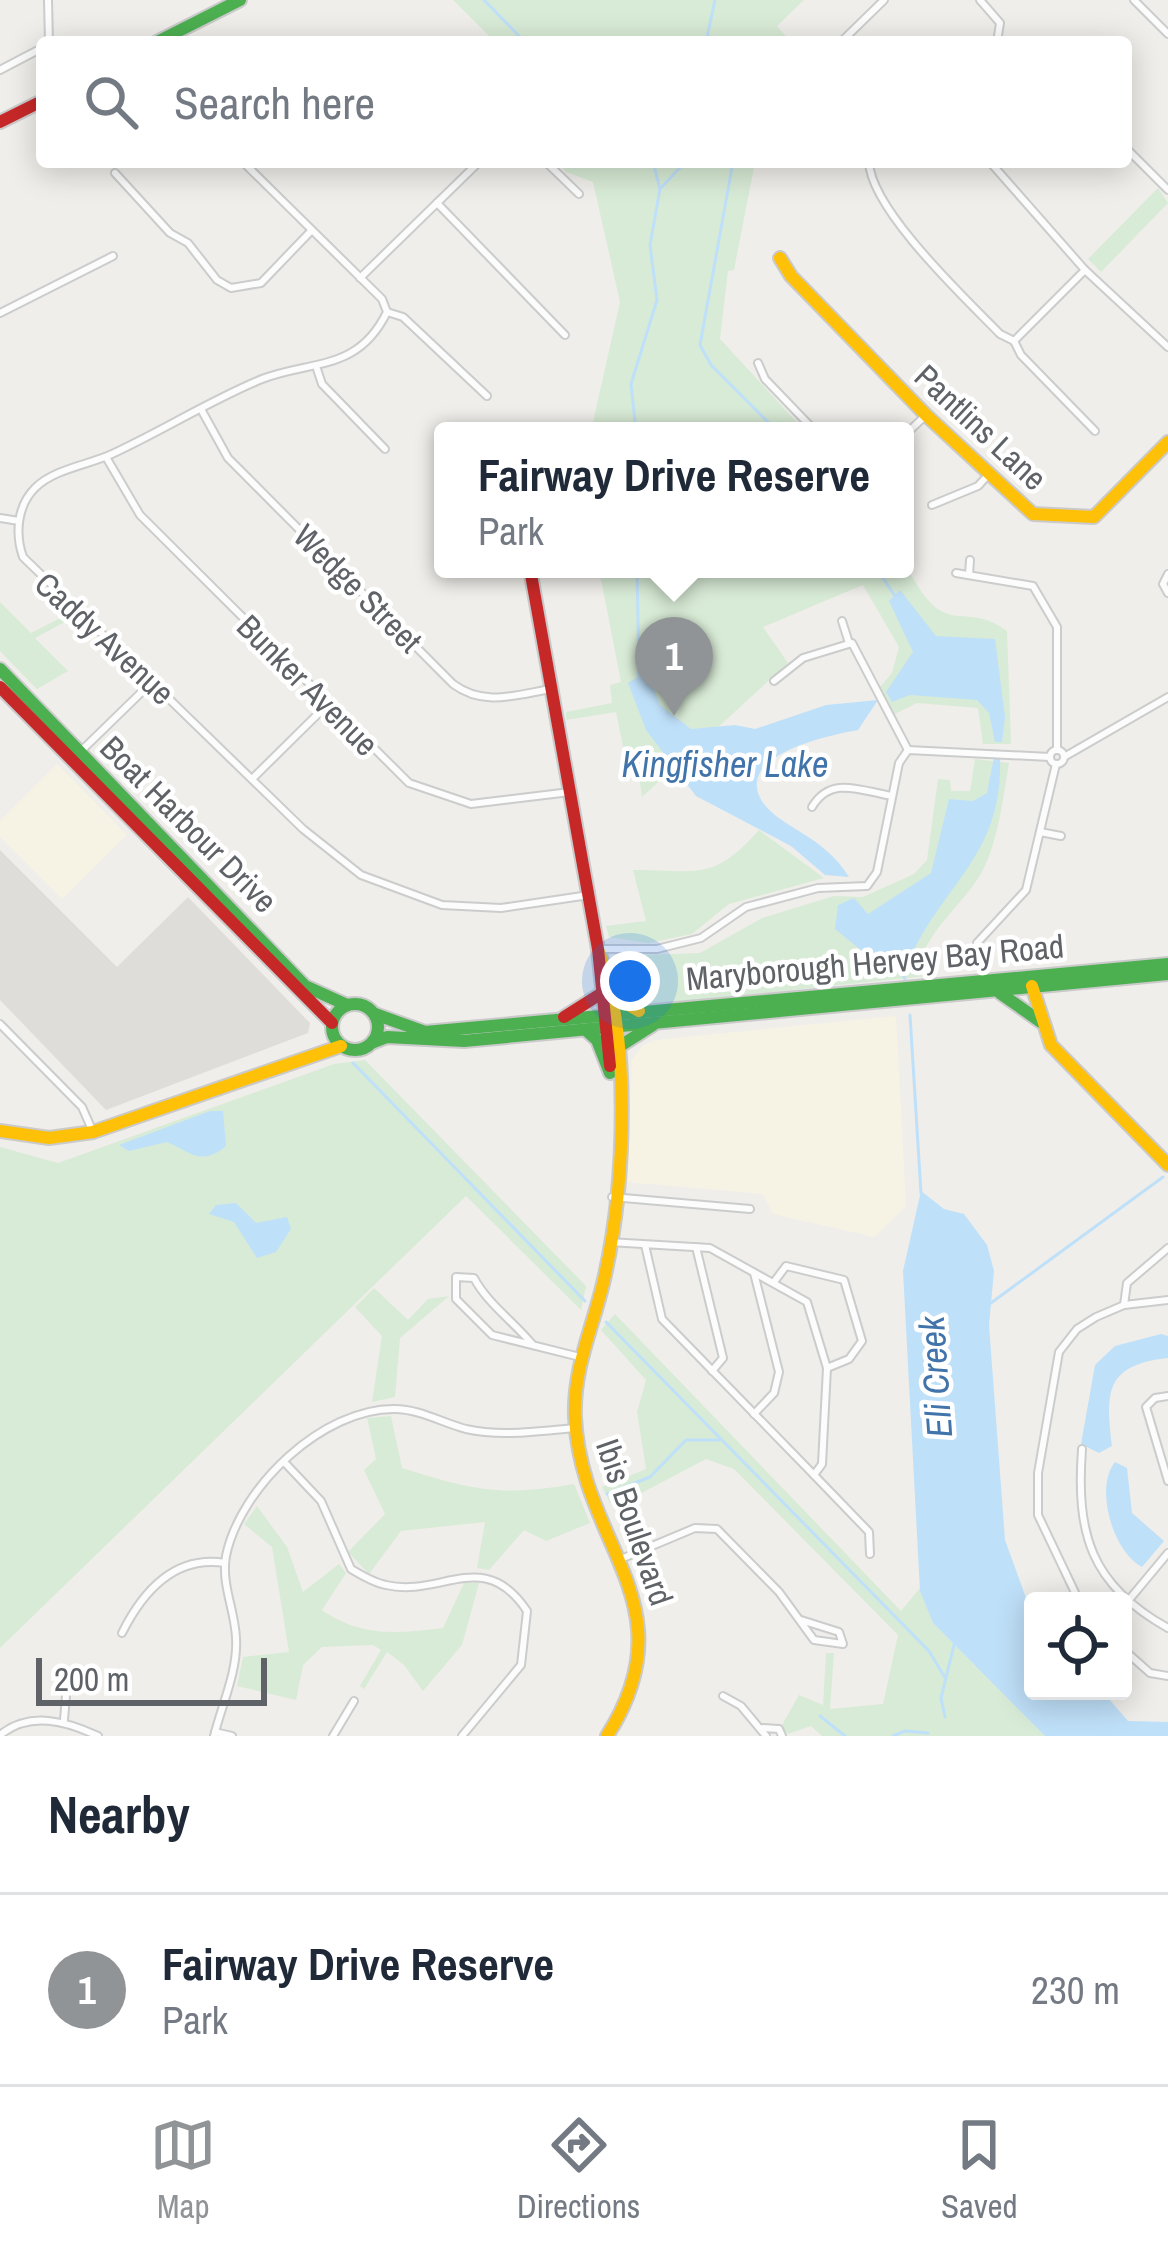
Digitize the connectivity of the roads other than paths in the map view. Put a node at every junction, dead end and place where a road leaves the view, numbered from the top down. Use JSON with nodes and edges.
{"nodes":[{"id":1,"x":48,"y":0,"type":"edge"},
{"id":2,"x":240,"y":0,"type":"edge"},
{"id":3,"x":884,"y":0,"type":"edge"},
{"id":4,"x":980,"y":0,"type":"edge"},
{"id":5,"x":1134,"y":0,"type":"edge"},
{"id":6,"x":1168,"y":34,"type":"edge"},
{"id":7,"x":49,"y":36,"type":"edge"},
{"id":8,"x":169,"y":36,"type":"edge"},
{"id":9,"x":847,"y":36,"type":"edge"},
{"id":10,"x":998,"y":36,"type":"edge"},
{"id":11,"x":36,"y":52,"type":"edge"},
{"id":12,"x":0,"y":68,"type":"edge"},
{"id":13,"x":36,"y":104,"type":"edge"},
{"id":14,"x":0,"y":122,"type":"edge"},
{"id":15,"x":1132,"y":154,"type":"edge"},
{"id":16,"x":249,"y":168,"type":"edge"},
{"id":17,"x":473,"y":168,"type":"edge"},
{"id":18,"x":552,"y":168,"type":"edge"},
{"id":19,"x":870,"y":168,"type":"edge"},
{"id":20,"x":995,"y":168,"type":"edge"},
{"id":21,"x":115,"y":173,"type":"dead end"},
{"id":22,"x":1168,"y":190,"type":"edge"},
{"id":23,"x":579,"y":194,"type":"dead end"},
{"id":24,"x":437,"y":203,"type":"junction"},
{"id":25,"x":311,"y":231,"type":"junction"},
{"id":26,"x":113,"y":256,"type":"dead end"},
{"id":27,"x":780,"y":258,"type":"dead end"},
{"id":28,"x":1085,"y":271,"type":"junction"},
{"id":29,"x":360,"y":278,"type":"junction"},
{"id":30,"x":387,"y":312,"type":"junction"},
{"id":31,"x":0,"y":313,"type":"edge"},
{"id":32,"x":565,"y":335,"type":"dead end"},
{"id":33,"x":1014,"y":341,"type":"junction"},
{"id":34,"x":1168,"y":347,"type":"edge"},
{"id":35,"x":758,"y":363,"type":"dead end"},
{"id":36,"x":317,"y":368,"type":"junction"},
{"id":37,"x":487,"y":396,"type":"dead end"},
{"id":38,"x":202,"y":411,"type":"junction"},
{"id":39,"x":926,"y":415,"type":"junction"},
{"id":40,"x":806,"y":422,"type":"edge"},
{"id":41,"x":914,"y":426,"type":"edge"},
{"id":42,"x":1095,"y":431,"type":"dead end"},
{"id":43,"x":1168,"y":442,"type":"edge"},
{"id":44,"x":385,"y":449,"type":"dead end"},
{"id":45,"x":106,"y":457,"type":"junction"},
{"id":46,"x":989,"y":474,"type":"junction"},
{"id":47,"x":932,"y":506,"type":"dead end"},
{"id":48,"x":0,"y":518,"type":"edge"},
{"id":49,"x":19,"y":521,"type":"junction"},
{"id":50,"x":970,"y":560,"type":"dead end"},
{"id":51,"x":956,"y":573,"type":"dead end"},
{"id":52,"x":1168,"y":574,"type":"edge"},
{"id":53,"x":969,"y":575,"type":"junction"},
{"id":54,"x":532,"y":578,"type":"edge"},
{"id":55,"x":1168,"y":593,"type":"edge"},
{"id":56,"x":842,"y":621,"type":"dead end"},
{"id":57,"x":849,"y":643,"type":"junction"},
{"id":58,"x":0,"y":669,"type":"edge"},
{"id":59,"x":154,"y":680,"type":"junction"},
{"id":60,"x":774,"y":681,"type":"dead end"},
{"id":61,"x":0,"y":687,"type":"edge"},
{"id":62,"x":551,"y":689,"type":"junction"},
{"id":63,"x":1168,"y":697,"type":"edge"},
{"id":64,"x":328,"y":704,"type":"junction"},
{"id":65,"x":908,"y":750,"type":"junction"},
{"id":66,"x":76,"y":756,"type":"junction"},
{"id":67,"x":1057,"y":757,"type":"junction"},
{"id":68,"x":252,"y":779,"type":"junction"},
{"id":69,"x":570,"y":792,"type":"junction"},
{"id":70,"x":892,"y":796,"type":"junction"},
{"id":71,"x":812,"y":807,"type":"dead end"},
{"id":72,"x":1040,"y":832,"type":"junction"},
{"id":73,"x":1061,"y":836,"type":"dead end"},
{"id":74,"x":589,"y":895,"type":"junction"},
{"id":75,"x":977,"y":943,"type":"dead end"},
{"id":76,"x":598,"y":949,"type":"junction"},
{"id":77,"x":1168,"y":964,"type":"edge"},
{"id":78,"x":607,"y":974,"type":"junction"},
{"id":79,"x":1168,"y":974,"type":"edge"},
{"id":80,"x":1031,"y":980,"type":"junction"},
{"id":81,"x":995,"y":991,"type":"junction"},
{"id":82,"x":602,"y":993,"type":"junction"},
{"id":83,"x":347,"y":1005,"type":"junction"},
{"id":84,"x":640,"y":1011,"type":"junction"},
{"id":85,"x":375,"y":1014,"type":"junction"},
{"id":86,"x":564,"y":1018,"type":"junction"},
{"id":87,"x":610,"y":1021,"type":"junction"},
{"id":88,"x":1040,"y":1022,"type":"junction"},
{"id":89,"x":332,"y":1023,"type":"junction"},
{"id":90,"x":658,"y":1023,"type":"junction"},
{"id":91,"x":0,"y":1024,"type":"edge"},
{"id":92,"x":585,"y":1029,"type":"junction"},
{"id":93,"x":374,"y":1042,"type":"junction"},
{"id":94,"x":340,"y":1046,"type":"junction"},
{"id":95,"x":616,"y":1049,"type":"junction"},
{"id":96,"x":610,"y":1073,"type":"junction"},
{"id":97,"x":617,"y":1105,"type":"junction"},
{"id":98,"x":0,"y":1132,"type":"edge"},
{"id":99,"x":93,"y":1132,"type":"junction"},
{"id":100,"x":1168,"y":1165,"type":"edge"},
{"id":101,"x":612,"y":1197,"type":"junction"},
{"id":102,"x":750,"y":1209,"type":"dead end"},
{"id":103,"x":609,"y":1242,"type":"junction"},
{"id":104,"x":645,"y":1245,"type":"junction"},
{"id":105,"x":696,"y":1246,"type":"junction"},
{"id":106,"x":1168,"y":1248,"type":"edge"},
{"id":107,"x":754,"y":1271,"type":"junction"},
{"id":108,"x":774,"y":1282,"type":"junction"},
{"id":109,"x":1168,"y":1300,"type":"edge"},
{"id":110,"x":1124,"y":1305,"type":"junction"},
{"id":111,"x":532,"y":1344,"type":"junction"},
{"id":112,"x":580,"y":1357,"type":"junction"},
{"id":113,"x":826,"y":1368,"type":"junction"},
{"id":114,"x":712,"y":1371,"type":"junction"},
{"id":115,"x":1168,"y":1396,"type":"edge"},
{"id":116,"x":754,"y":1414,"type":"junction"},
{"id":117,"x":575,"y":1428,"type":"junction"},
{"id":118,"x":1082,"y":1449,"type":"dead end"},
{"id":119,"x":286,"y":1464,"type":"junction"},
{"id":120,"x":814,"y":1475,"type":"junction"},
{"id":121,"x":1168,"y":1481,"type":"edge"},
{"id":122,"x":1168,"y":1553,"type":"edge"},
{"id":123,"x":870,"y":1554,"type":"dead end"},
{"id":124,"x":620,"y":1559,"type":"junction"},
{"id":125,"x":225,"y":1563,"type":"junction"},
{"id":126,"x":1075,"y":1592,"type":"edge"},
{"id":127,"x":1117,"y":1592,"type":"edge"},
{"id":128,"x":1132,"y":1597,"type":"edge"},
{"id":129,"x":1132,"y":1607,"type":"edge"},
{"id":130,"x":801,"y":1620,"type":"junction"},
{"id":131,"x":1168,"y":1628,"type":"edge"},
{"id":132,"x":122,"y":1633,"type":"dead end"},
{"id":133,"x":1132,"y":1657,"type":"edge"},
{"id":134,"x":1168,"y":1676,"type":"edge"},
{"id":135,"x":67,"y":1683,"type":"dead end"},
{"id":136,"x":723,"y":1696,"type":"dead end"},
{"id":137,"x":354,"y":1701,"type":"dead end"},
{"id":138,"x":64,"y":1720,"type":"junction"},
{"id":139,"x":764,"y":1732,"type":"edge"},
{"id":140,"x":214,"y":1734,"type":"edge"},
{"id":141,"x":0,"y":1735,"type":"edge"},
{"id":142,"x":98,"y":1736,"type":"edge"},
{"id":143,"x":232,"y":1736,"type":"edge"},
{"id":144,"x":333,"y":1736,"type":"edge"},
{"id":145,"x":462,"y":1736,"type":"edge"},
{"id":146,"x":607,"y":1736,"type":"edge"},
{"id":147,"x":782,"y":1736,"type":"edge"}],
"edges":[{"from":1,"to":7,"type":"street"},
{"from":2,"to":8,"type":"main road"},
{"from":3,"to":9,"type":"street"},
{"from":4,"to":10,"type":"street"},
{"from":5,"to":6,"type":"street"},
{"from":11,"to":12,"type":"street"},
{"from":13,"to":14,"type":"main road"},
{"from":15,"to":22,"type":"street"},
{"from":16,"to":25,"type":"street"},
{"from":17,"to":24,"type":"street"},
{"from":18,"to":23,"type":"street"},
{"from":19,"to":33,"type":"street"},
{"from":20,"to":28,"type":"street"},
{"from":21,"to":25,"type":"street"},
{"from":24,"to":29,"type":"street"},
{"from":24,"to":32,"type":"street"},
{"from":25,"to":29,"type":"street"},
{"from":26,"to":31,"type":"street"},
{"from":27,"to":39,"type":"main road","name":"Pantlins Lane"},
{"from":28,"to":33,"type":"street"},
{"from":28,"to":34,"type":"street"},
{"from":29,"to":30,"type":"street"},
{"from":30,"to":36,"type":"street"},
{"from":30,"to":37,"type":"street"},
{"from":33,"to":42,"type":"street"},
{"from":35,"to":40,"type":"street"},
{"from":36,"to":38,"type":"street"},
{"from":36,"to":44,"type":"street"},
{"from":38,"to":45,"type":"street"},
{"from":38,"to":62,"type":"street","name":"Wedge Street"},
{"from":39,"to":41,"type":"street"},
{"from":39,"to":46,"type":"main road","name":"Pantlins Lane"},
{"from":43,"to":46,"type":"main road","name":"Pantlins Lane"},
{"from":45,"to":49,"type":"street"},
{"from":45,"to":64,"type":"street","name":"Bunker Avenue"},
{"from":46,"to":47,"type":"street"},
{"from":48,"to":49,"type":"street"},
{"from":49,"to":59,"type":"street","name":"Caddy Avenue"},
{"from":50,"to":53,"type":"street"},
{"from":51,"to":53,"type":"street"},
{"from":52,"to":55,"type":"street"},
{"from":53,"to":67,"type":"street"},
{"from":54,"to":62,"type":"main road"},
{"from":56,"to":57,"type":"street"},
{"from":57,"to":60,"type":"street"},
{"from":57,"to":65,"type":"street"},
{"from":58,"to":66,"type":"main road","name":"Boat Harbour Drive"},
{"from":59,"to":66,"type":"street"},
{"from":59,"to":68,"type":"street","name":"Caddy Avenue"},
{"from":61,"to":66,"type":"main road","name":"Boat Harbour Drive"},
{"from":62,"to":69,"type":"main road"},
{"from":63,"to":67,"type":"street"},
{"from":64,"to":68,"type":"street"},
{"from":64,"to":69,"type":"street","name":"Bunker Avenue"},
{"from":65,"to":67,"type":"street"},
{"from":65,"to":70,"type":"street"},
{"from":66,"to":83,"type":"main road","name":"Boat Harbour Drive"},
{"from":66,"to":89,"type":"main road","name":"Boat Harbour Drive"},
{"from":67,"to":72,"type":"street"},
{"from":68,"to":74,"type":"street","name":"Caddy Avenue"},
{"from":69,"to":74,"type":"main road"},
{"from":70,"to":71,"type":"street"},
{"from":70,"to":76,"type":"street"},
{"from":72,"to":73,"type":"street"},
{"from":72,"to":75,"type":"street"},
{"from":74,"to":76,"type":"main road"},
{"from":76,"to":78,"type":"main road"},
{"from":76,"to":82,"type":"main road"},
{"from":77,"to":80,"type":"main road","name":"Maryborough Hervey Bay Road"},
{"from":78,"to":84,"type":"main road"},
{"from":78,"to":87,"type":"main road"},
{"from":79,"to":80,"type":"main road","name":"Maryborough Hervey Bay Road"},
{"from":80,"to":81,"type":"main road","name":"Maryborough Hervey Bay Road"},
{"from":80,"to":84,"type":"main road","name":"Maryborough Hervey Bay Road"},
{"from":80,"to":88,"type":"main road"},
{"from":81,"to":88,"type":"main road"},
{"from":81,"to":90,"type":"main road","name":"Maryborough Hervey Bay Road"},
{"from":82,"to":86,"type":"main road"},
{"from":82,"to":87,"type":"main road"},
{"from":83,"to":85,"type":"main road"},
{"from":83,"to":89,"type":"main road"},
{"from":84,"to":87,"type":"main road","name":"Maryborough Hervey Bay Road"},
{"from":85,"to":86,"type":"main road","name":"Maryborough Hervey Bay Road"},
{"from":85,"to":93,"type":"main road"},
{"from":86,"to":87,"type":"main road","name":"Maryborough Hervey Bay Road"},
{"from":87,"to":90,"type":"main road","name":"Maryborough Hervey Bay Road"},
{"from":87,"to":92,"type":"main road","name":"Maryborough Hervey Bay Road"},
{"from":87,"to":95,"type":"main road","name":"Ibis Boulevard"},
{"from":87,"to":96,"type":"main road","name":"Ibis Boulevard"},
{"from":88,"to":100,"type":"main road"},
{"from":89,"to":94,"type":"main road"},
{"from":90,"to":95,"type":"main road"},
{"from":91,"to":99,"type":"street"},
{"from":92,"to":93,"type":"main road","name":"Maryborough Hervey Bay Road"},
{"from":92,"to":96,"type":"main road"},
{"from":93,"to":94,"type":"main road"},
{"from":94,"to":99,"type":"main road"},
{"from":95,"to":97,"type":"main road","name":"Ibis Boulevard"},
{"from":96,"to":97,"type":"main road","name":"Ibis Boulevard"},
{"from":97,"to":101,"type":"main road","name":"Ibis Boulevard"},
{"from":98,"to":99,"type":"main road"},
{"from":101,"to":102,"type":"street"},
{"from":101,"to":103,"type":"main road","name":"Ibis Boulevard"},
{"from":103,"to":104,"type":"street"},
{"from":103,"to":112,"type":"main road","name":"Ibis Boulevard"},
{"from":104,"to":105,"type":"street"},
{"from":104,"to":114,"type":"street"},
{"from":105,"to":107,"type":"street"},
{"from":105,"to":114,"type":"street"},
{"from":106,"to":110,"type":"street"},
{"from":107,"to":108,"type":"street"},
{"from":107,"to":116,"type":"street"},
{"from":108,"to":113,"type":"street"},
{"from":108,"to":113,"type":"street"},
{"from":109,"to":110,"type":"street"},
{"from":110,"to":126,"type":"street"},
{"from":111,"to":111,"type":"street"},
{"from":111,"to":112,"type":"street"},
{"from":112,"to":117,"type":"main road","name":"Ibis Boulevard"},
{"from":113,"to":120,"type":"street"},
{"from":114,"to":116,"type":"street"},
{"from":115,"to":121,"type":"street"},
{"from":116,"to":120,"type":"street"},
{"from":117,"to":119,"type":"street"},
{"from":117,"to":124,"type":"main road","name":"Ibis Boulevard"},
{"from":118,"to":127,"type":"street"},
{"from":119,"to":125,"type":"street"},
{"from":119,"to":145,"type":"street"},
{"from":120,"to":123,"type":"street"},
{"from":122,"to":128,"type":"street"},
{"from":124,"to":130,"type":"street"},
{"from":124,"to":146,"type":"main road","name":"Ibis Boulevard"},
{"from":125,"to":132,"type":"street"},
{"from":125,"to":140,"type":"street"},
{"from":129,"to":131,"type":"street"},
{"from":130,"to":130,"type":"street"},
{"from":133,"to":134,"type":"street"},
{"from":135,"to":138,"type":"street"},
{"from":136,"to":139,"type":"street"},
{"from":137,"to":144,"type":"street"},
{"from":138,"to":141,"type":"street"},
{"from":138,"to":142,"type":"street"},
{"from":139,"to":147,"type":"street"},
{"from":140,"to":143,"type":"street"}]}
